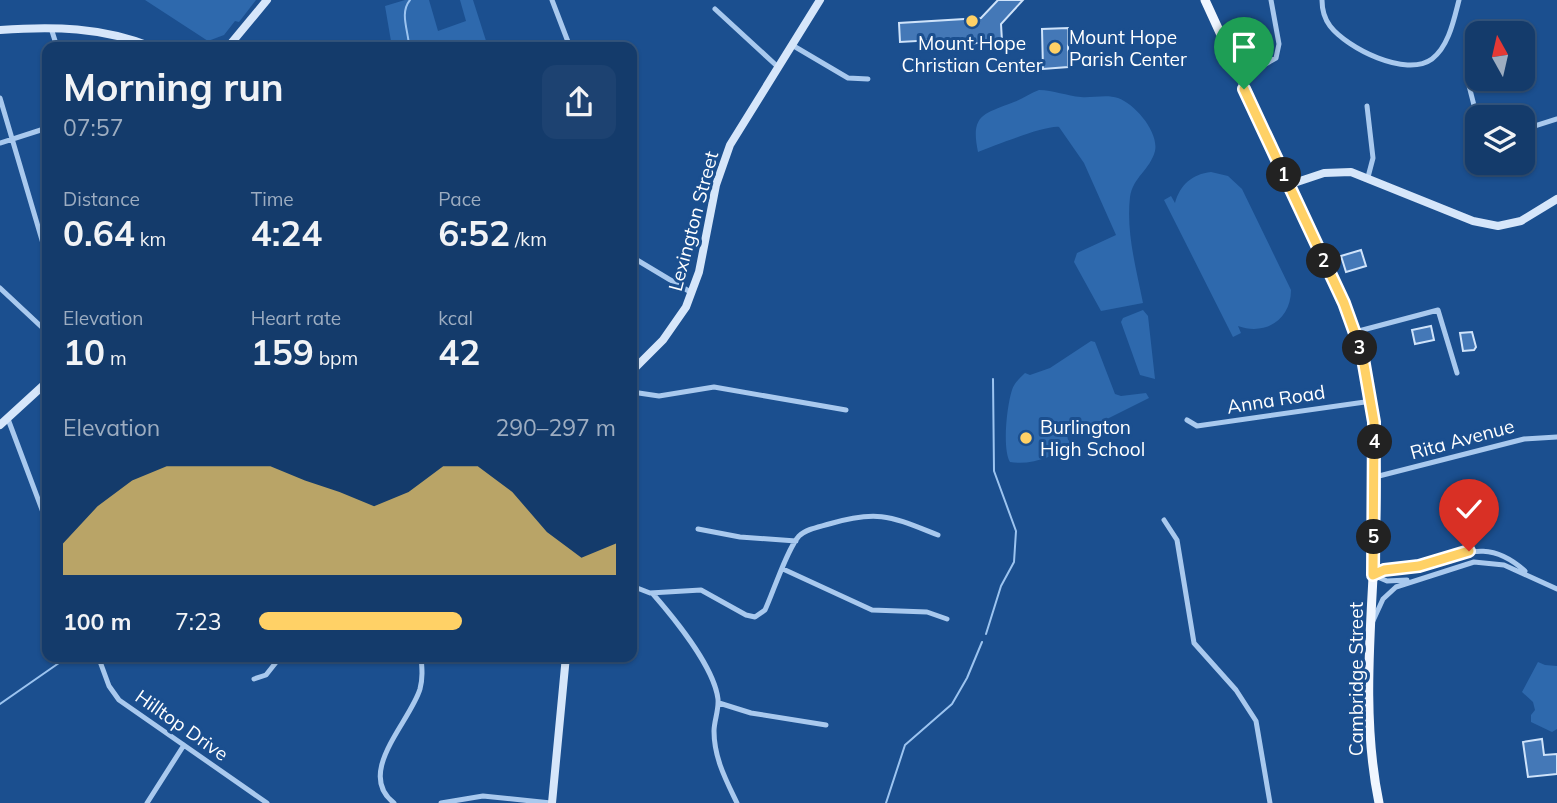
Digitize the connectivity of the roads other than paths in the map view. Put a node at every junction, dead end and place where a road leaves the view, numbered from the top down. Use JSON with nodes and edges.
{"nodes":[{"id":1,"x":267,"y":0,"type":"edge"},
{"id":2,"x":552,"y":0,"type":"edge"},
{"id":3,"x":820,"y":0,"type":"edge"},
{"id":4,"x":1205,"y":0,"type":"edge"},
{"id":5,"x":1271,"y":0,"type":"edge"},
{"id":6,"x":1322,"y":0,"type":"edge"},
{"id":7,"x":1459,"y":0,"type":"edge"},
{"id":8,"x":715,"y":9,"type":"dead end"},
{"id":9,"x":51,"y":28,"type":"junction"},
{"id":10,"x":0,"y":30,"type":"edge"},
{"id":11,"x":55,"y":42,"type":"edge"},
{"id":12,"x":136,"y":42,"type":"edge"},
{"id":13,"x":232,"y":42,"type":"edge"},
{"id":14,"x":568,"y":42,"type":"edge"},
{"id":15,"x":792,"y":45,"type":"junction"},
{"id":16,"x":778,"y":67,"type":"junction"},
{"id":17,"x":868,"y":79,"type":"dead end"},
{"id":18,"x":1239,"y":79,"type":"junction"},
{"id":19,"x":0,"y":98,"type":"edge"},
{"id":20,"x":1367,"y":106,"type":"dead end"},
{"id":21,"x":1557,"y":119,"type":"edge"},
{"id":22,"x":1535,"y":126,"type":"edge"},
{"id":23,"x":42,"y":130,"type":"edge"},
{"id":24,"x":12,"y":139,"type":"junction"},
{"id":25,"x":0,"y":143,"type":"edge"},
{"id":26,"x":1368,"y":177,"type":"junction"},
{"id":27,"x":1288,"y":185,"type":"junction"},
{"id":28,"x":1557,"y":199,"type":"edge"},
{"id":29,"x":42,"y":240,"type":"edge"},
{"id":30,"x":637,"y":260,"type":"edge"},
{"id":31,"x":0,"y":288,"type":"edge"},
{"id":32,"x":692,"y":292,"type":"junction"},
{"id":33,"x":42,"y":327,"type":"edge"},
{"id":34,"x":1355,"y":332,"type":"junction"},
{"id":35,"x":637,"y":366,"type":"edge"},
{"id":36,"x":1457,"y":373,"type":"dead end"},
{"id":37,"x":42,"y":387,"type":"edge"},
{"id":38,"x":637,"y":393,"type":"edge"},
{"id":39,"x":1372,"y":401,"type":"junction"},
{"id":40,"x":846,"y":410,"type":"dead end"},
{"id":41,"x":8,"y":419,"type":"junction"},
{"id":42,"x":1187,"y":420,"type":"dead end"},
{"id":43,"x":0,"y":425,"type":"edge"},
{"id":44,"x":1557,"y":437,"type":"edge"},
{"id":45,"x":1375,"y":477,"type":"junction"},
{"id":46,"x":42,"y":510,"type":"edge"},
{"id":47,"x":1164,"y":520,"type":"dead end"},
{"id":48,"x":698,"y":528,"type":"dead end"},
{"id":49,"x":938,"y":536,"type":"dead end"},
{"id":50,"x":796,"y":541,"type":"junction"},
{"id":51,"x":783,"y":569,"type":"junction"},
{"id":52,"x":1373,"y":575,"type":"junction"},
{"id":53,"x":1529,"y":575,"type":"junction"},
{"id":54,"x":1424,"y":577,"type":"junction"},
{"id":55,"x":637,"y":588,"type":"edge"},
{"id":56,"x":1557,"y":589,"type":"edge"},
{"id":57,"x":653,"y":594,"type":"junction"},
{"id":58,"x":947,"y":620,"type":"dead end"},
{"id":59,"x":1371,"y":625,"type":"junction"},
{"id":60,"x":100,"y":662,"type":"edge"},
{"id":61,"x":276,"y":662,"type":"edge"},
{"id":62,"x":421,"y":662,"type":"edge"},
{"id":63,"x":565,"y":662,"type":"edge"},
{"id":64,"x":254,"y":679,"type":"dead end"},
{"id":65,"x":719,"y":704,"type":"junction"},
{"id":66,"x":826,"y":725,"type":"dead end"},
{"id":67,"x":184,"y":745,"type":"junction"},
{"id":68,"x":147,"y":803,"type":"edge"},
{"id":69,"x":267,"y":803,"type":"edge"},
{"id":70,"x":394,"y":803,"type":"edge"},
{"id":71,"x":441,"y":803,"type":"edge"},
{"id":72,"x":551,"y":803,"type":"edge"},
{"id":73,"x":737,"y":803,"type":"edge"},
{"id":74,"x":1270,"y":803,"type":"edge"},
{"id":75,"x":1380,"y":803,"type":"edge"}],
"edges":[{"from":1,"to":13,"type":"street"},
{"from":2,"to":14,"type":"street"},
{"from":3,"to":15,"type":"street","name":"Lexington Street"},
{"from":4,"to":18,"type":"main road","name":"Cambridge Street"},
{"from":5,"to":18,"type":"street"},
{"from":6,"to":7,"type":"street"},
{"from":8,"to":16,"type":"street"},
{"from":9,"to":10,"type":"street"},
{"from":9,"to":11,"type":"street"},
{"from":9,"to":12,"type":"street"},
{"from":15,"to":16,"type":"street","name":"Lexington Street"},
{"from":15,"to":17,"type":"street"},
{"from":16,"to":32,"type":"street","name":"Lexington Street"},
{"from":18,"to":27,"type":"main road","name":"Cambridge Street"},
{"from":19,"to":24,"type":"street"},
{"from":20,"to":26,"type":"street"},
{"from":21,"to":22,"type":"street"},
{"from":23,"to":24,"type":"street"},
{"from":24,"to":25,"type":"street"},
{"from":24,"to":29,"type":"street"},
{"from":26,"to":27,"type":"street"},
{"from":26,"to":28,"type":"street"},
{"from":27,"to":34,"type":"main road","name":"Cambridge Street"},
{"from":30,"to":32,"type":"street"},
{"from":31,"to":33,"type":"street"},
{"from":32,"to":35,"type":"street","name":"Lexington Street"},
{"from":34,"to":36,"type":"street"},
{"from":34,"to":39,"type":"main road","name":"Cambridge Street"},
{"from":37,"to":41,"type":"street"},
{"from":38,"to":40,"type":"street"},
{"from":39,"to":42,"type":"street","name":"Anna Road"},
{"from":39,"to":45,"type":"main road","name":"Cambridge Street"},
{"from":41,"to":43,"type":"street"},
{"from":41,"to":46,"type":"street"},
{"from":44,"to":45,"type":"street","name":"Rita Avenue"},
{"from":45,"to":52,"type":"main road","name":"Cambridge Street"},
{"from":47,"to":74,"type":"street"},
{"from":48,"to":50,"type":"street"},
{"from":49,"to":50,"type":"street"},
{"from":50,"to":51,"type":"street"},
{"from":51,"to":57,"type":"street"},
{"from":51,"to":58,"type":"street"},
{"from":52,"to":53,"type":"street"},
{"from":52,"to":54,"type":"street"},
{"from":52,"to":59,"type":"main road","name":"Cambridge Street"},
{"from":53,"to":54,"type":"street"},
{"from":53,"to":56,"type":"street"},
{"from":54,"to":59,"type":"street"},
{"from":55,"to":57,"type":"street"},
{"from":57,"to":65,"type":"street"},
{"from":59,"to":75,"type":"main road","name":"Cambridge Street"},
{"from":60,"to":67,"type":"street","name":"Hilltop Drive"},
{"from":61,"to":64,"type":"street"},
{"from":62,"to":70,"type":"street"},
{"from":63,"to":72,"type":"street"},
{"from":65,"to":66,"type":"street"},
{"from":65,"to":73,"type":"street"},
{"from":67,"to":68,"type":"street"},
{"from":67,"to":69,"type":"street","name":"Hilltop Drive"},
{"from":71,"to":72,"type":"street"}]}
